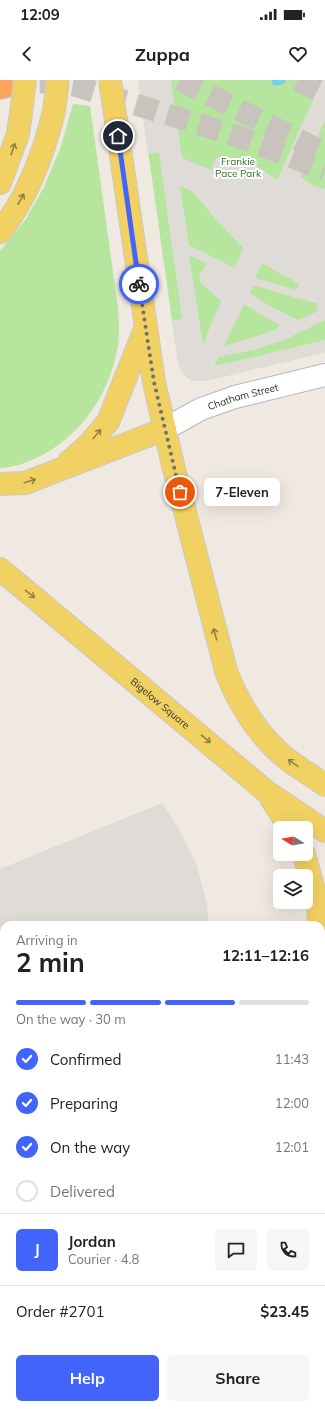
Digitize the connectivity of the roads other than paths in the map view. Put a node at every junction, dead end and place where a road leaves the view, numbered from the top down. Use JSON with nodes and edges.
{"nodes":[{"id":1,"x":58,"y":80,"type":"edge"},
{"id":2,"x":110,"y":80,"type":"edge"},
{"id":3,"x":11,"y":85,"type":"edge"},
{"id":4,"x":0,"y":183,"type":"edge"},
{"id":5,"x":0,"y":232,"type":"edge"},
{"id":6,"x":146,"y":329,"type":"junction"},
{"id":7,"x":325,"y":375,"type":"edge"},
{"id":8,"x":165,"y":429,"type":"junction"},
{"id":9,"x":59,"y":471,"type":"junction"},
{"id":10,"x":0,"y":484,"type":"edge"},
{"id":11,"x":0,"y":569,"type":"edge"},
{"id":12,"x":325,"y":785,"type":"edge"},
{"id":13,"x":268,"y":792,"type":"junction"},
{"id":14,"x":286,"y":821,"type":"edge"},
{"id":15,"x":325,"y":831,"type":"edge"},
{"id":16,"x":306,"y":861,"type":"edge"},
{"id":17,"x":319,"y":921,"type":"edge"}],
"edges":[{"from":5,"to":1,"type":"main road","one_way":true,"bridge":true},
{"from":2,"to":6,"type":"main road","bridge":true},
{"from":4,"to":3,"type":"main road","one_way":true,"bridge":true},
{"from":6,"to":8,"type":"main road"},
{"from":9,"to":6,"type":"main road","one_way":true},
{"from":7,"to":8,"type":"street","name":"Chatham Street"},
{"from":8,"to":9,"type":"main road"},
{"from":12,"to":8,"type":"main road","one_way":true},
{"from":10,"to":9,"type":"main road","one_way":true},
{"from":11,"to":13,"type":"main road","name":"Bigelow Square","one_way":true},
{"from":13,"to":14,"type":"main road"},
{"from":13,"to":15,"type":"main road","name":"Bigelow Square"},
{"from":16,"to":17,"type":"main road"}]}
